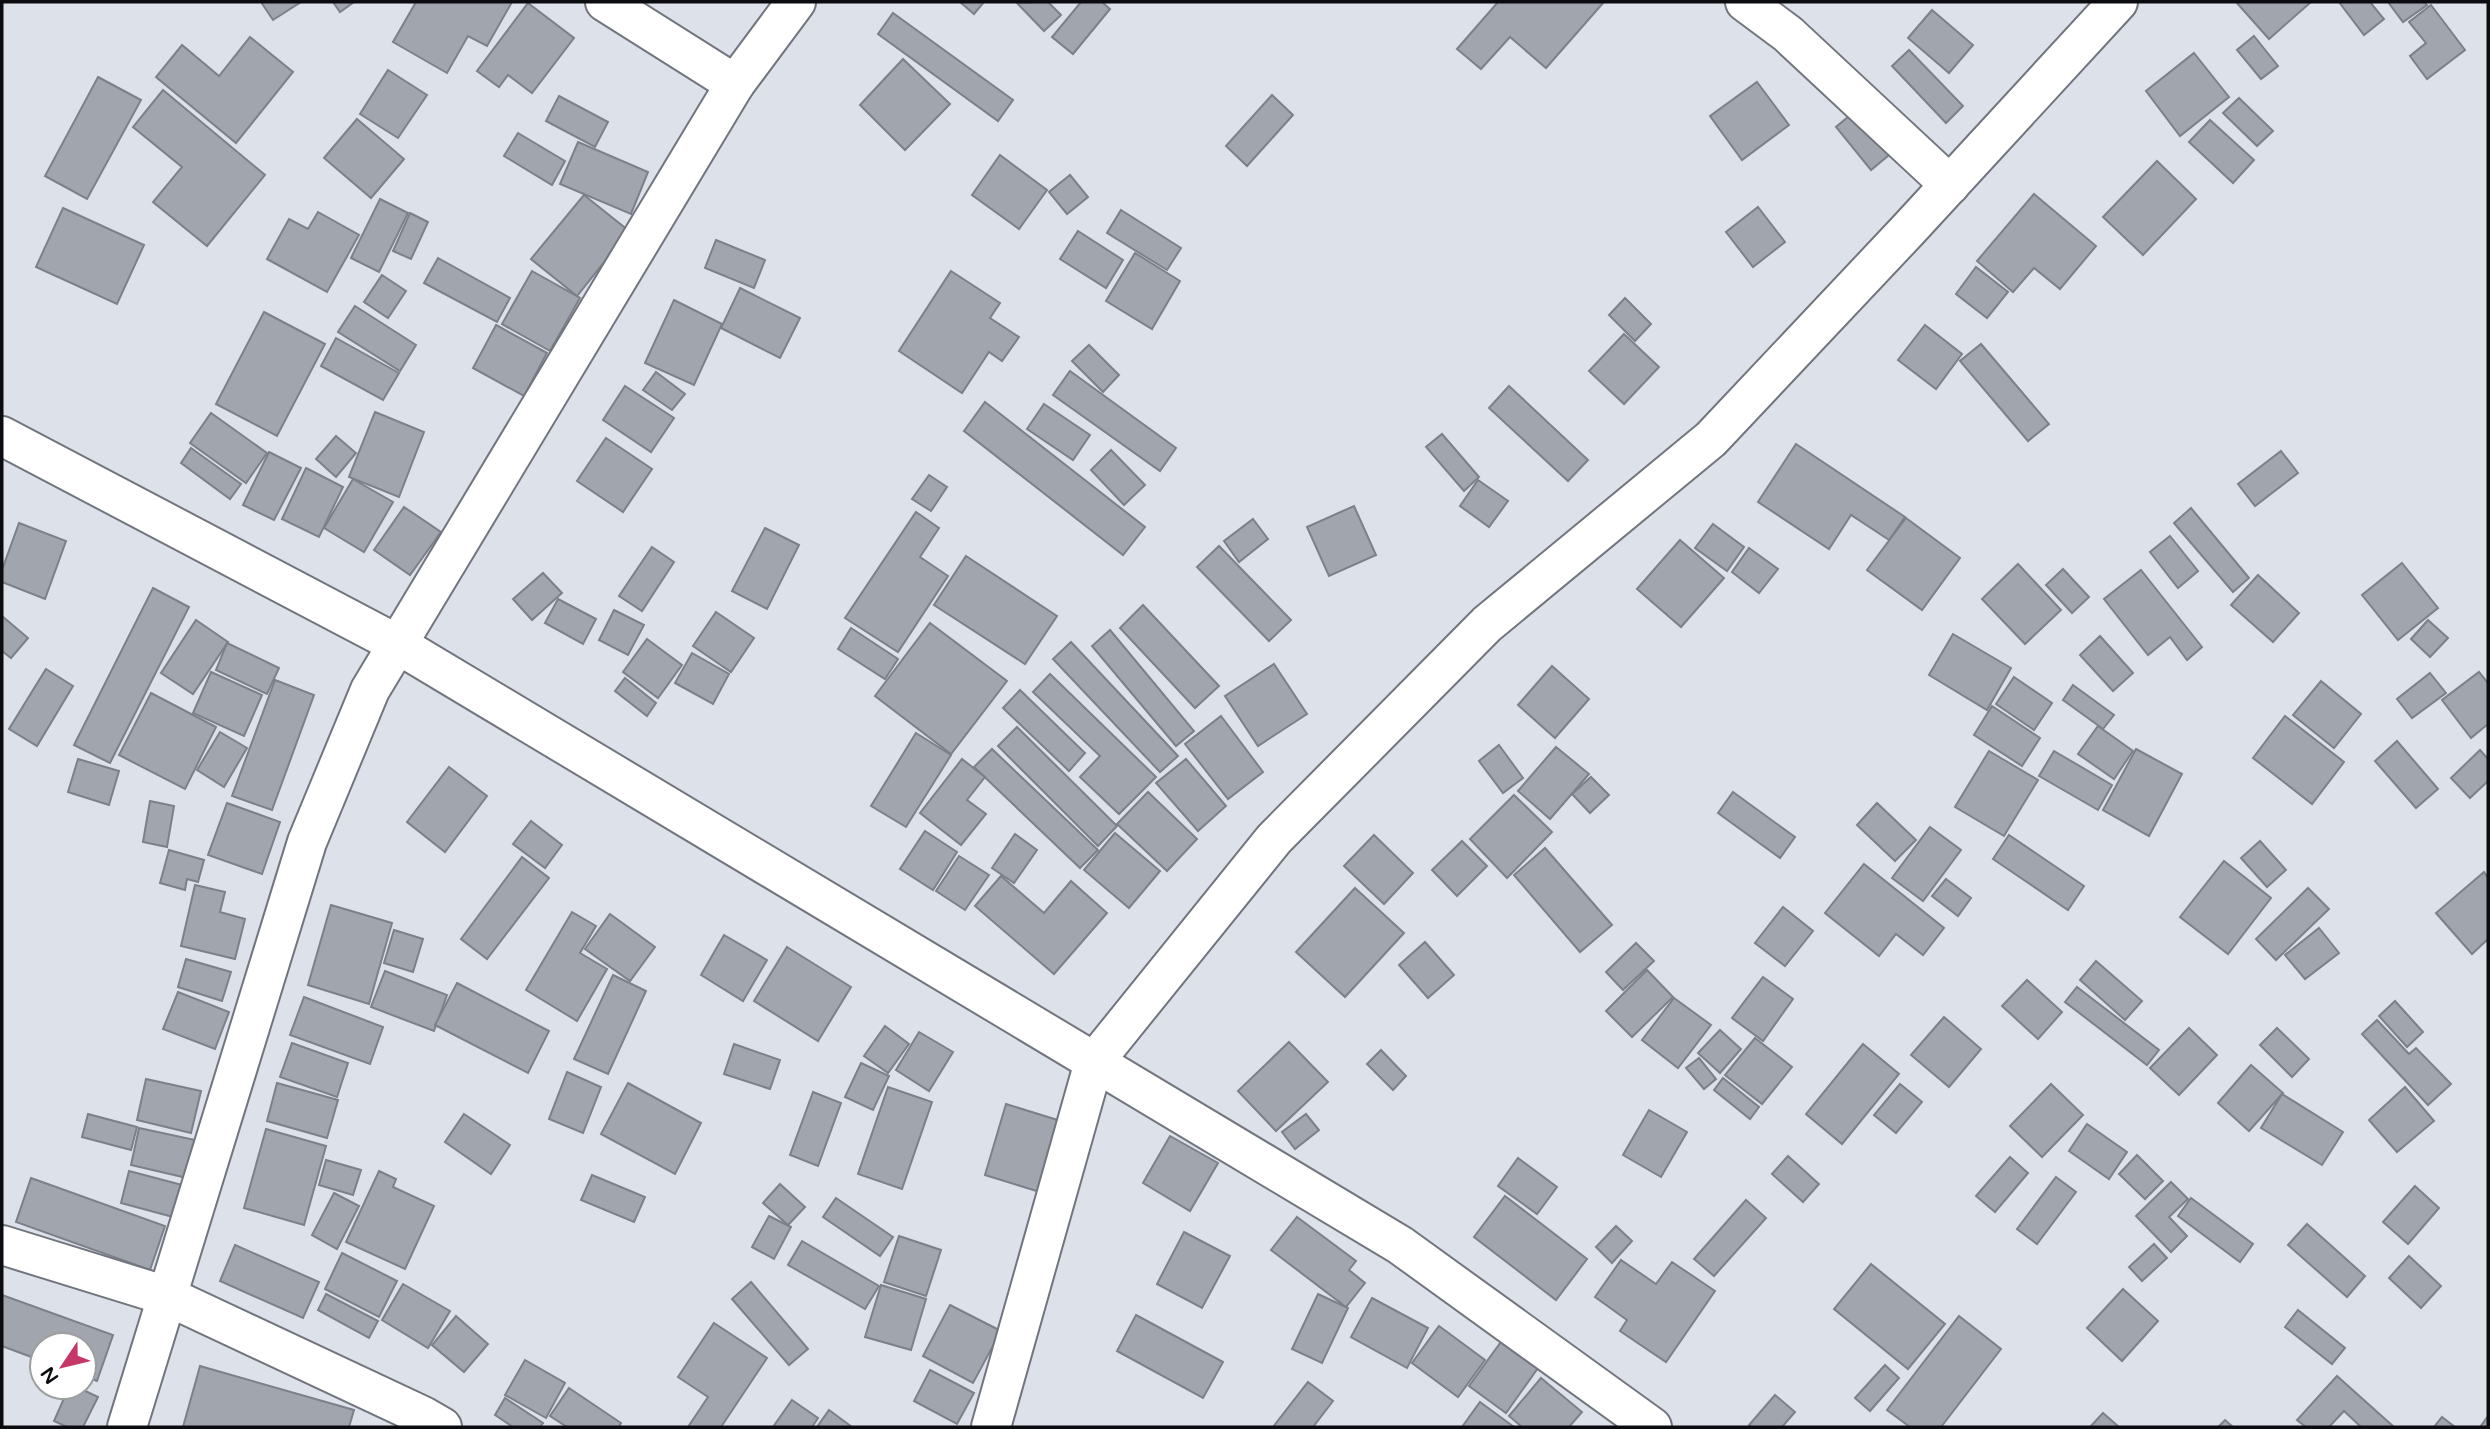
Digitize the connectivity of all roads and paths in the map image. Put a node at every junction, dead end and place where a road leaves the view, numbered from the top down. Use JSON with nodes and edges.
{"nodes":[{"id":1,"x":606,"y":2,"type":"edge"},
{"id":2,"x":796,"y":2,"type":"edge"},
{"id":3,"x":1745,"y":2,"type":"edge"},
{"id":4,"x":2118,"y":2,"type":"edge"},
{"id":5,"x":736,"y":84,"type":"junction"},
{"id":6,"x":1950,"y":185,"type":"junction"},
{"id":7,"x":2,"y":436,"type":"edge"},
{"id":8,"x":397,"y":644,"type":"junction"},
{"id":9,"x":1094,"y":1062,"type":"junction"},
{"id":10,"x":2,"y":1245,"type":"edge"},
{"id":11,"x":167,"y":1296,"type":"junction"},
{"id":12,"x":127,"y":1427,"type":"edge"},
{"id":13,"x":442,"y":1427,"type":"edge"},
{"id":14,"x":991,"y":1427,"type":"edge"},
{"id":15,"x":1652,"y":1427,"type":"edge"}],
"edges":[{"from":1,"to":5,"type":"street"},
{"from":2,"to":5,"type":"street"},
{"from":3,"to":6,"type":"street"},
{"from":4,"to":6,"type":"street"},
{"from":5,"to":8,"type":"street"},
{"from":6,"to":9,"type":"street"},
{"from":7,"to":8,"type":"street"},
{"from":8,"to":9,"type":"street"},
{"from":8,"to":11,"type":"street"},
{"from":9,"to":14,"type":"street"},
{"from":9,"to":15,"type":"street"},
{"from":10,"to":11,"type":"street"},
{"from":11,"to":12,"type":"street"},
{"from":11,"to":13,"type":"street"}]}
